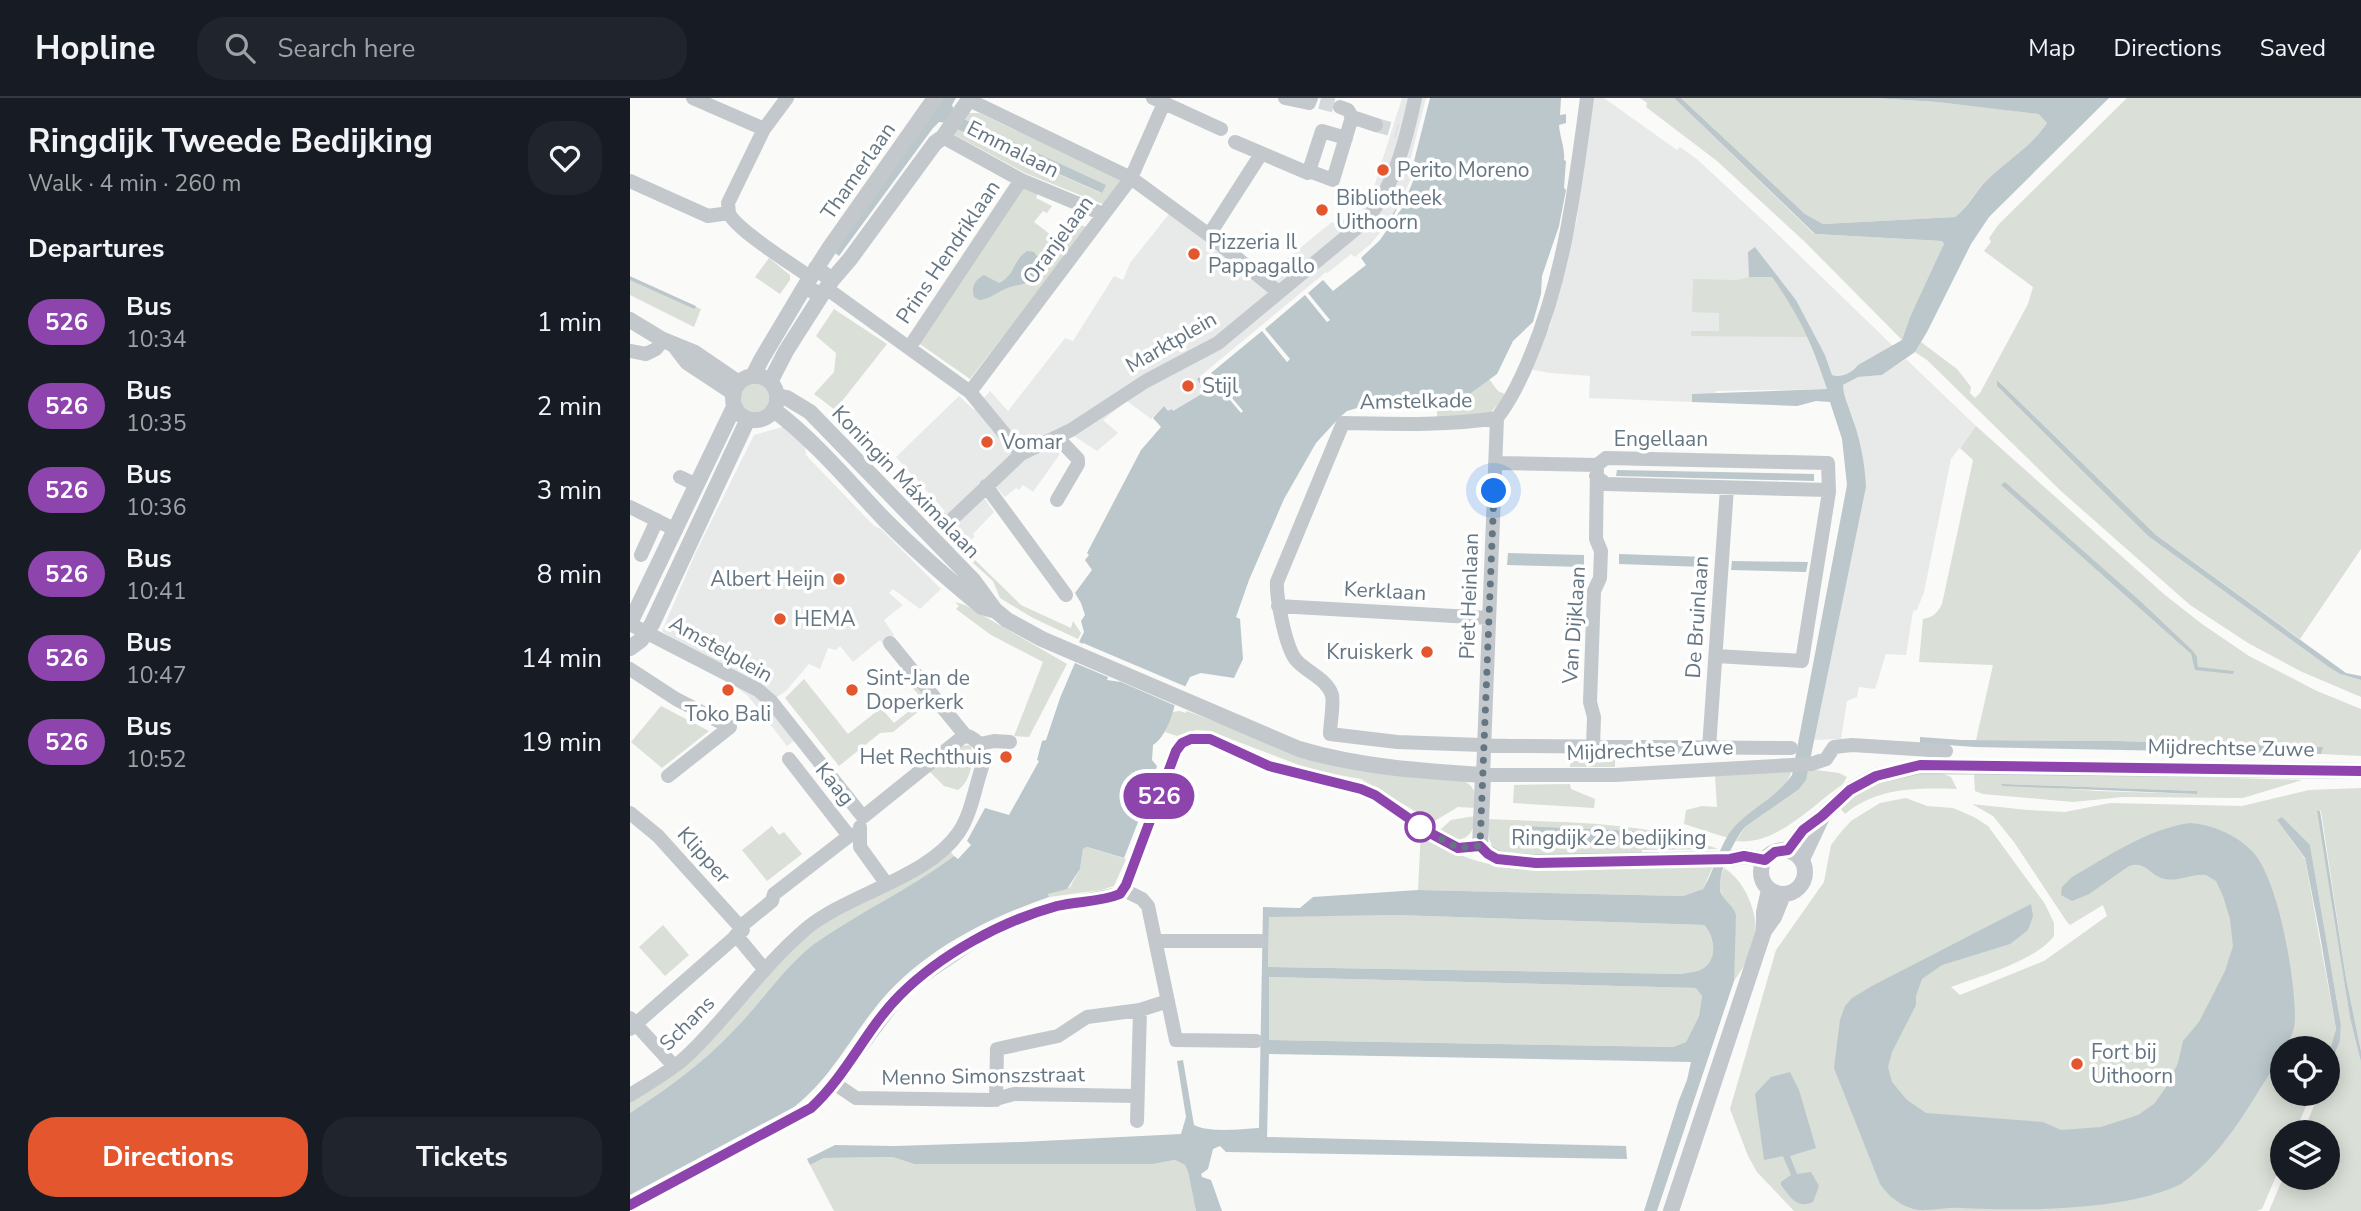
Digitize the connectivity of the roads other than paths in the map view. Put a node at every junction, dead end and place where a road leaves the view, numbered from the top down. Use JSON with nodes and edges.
{"nodes":[{"id":1,"x":693,"y":98,"type":"edge"},
{"id":2,"x":787,"y":98,"type":"edge"},
{"id":3,"x":935,"y":98,"type":"edge"},
{"id":4,"x":1285,"y":98,"type":"edge"},
{"id":5,"x":1415,"y":98,"type":"edge"},
{"id":6,"x":1587,"y":98,"type":"edge"},
{"id":7,"x":970,"y":99,"type":"edge"},
{"id":8,"x":1314,"y":100,"type":"edge"},
{"id":9,"x":1158,"y":101,"type":"edge"},
{"id":10,"x":1340,"y":107,"type":"tunnel mouth"},
{"id":11,"x":1352,"y":117,"type":"junction"},
{"id":12,"x":1376,"y":125,"type":"tunnel mouth"},
{"id":13,"x":764,"y":129,"type":"junction"},
{"id":14,"x":1221,"y":129,"type":"dead end"},
{"id":15,"x":943,"y":137,"type":"junction"},
{"id":16,"x":1346,"y":138,"type":"junction"},
{"id":17,"x":1235,"y":142,"type":"dead end"},
{"id":18,"x":1261,"y":154,"type":"junction"},
{"id":19,"x":1309,"y":171,"type":"junction"},
{"id":20,"x":1130,"y":178,"type":"junction"},
{"id":21,"x":1021,"y":180,"type":"junction"},
{"id":22,"x":630,"y":181,"type":"edge"},
{"id":23,"x":729,"y":213,"type":"junction"},
{"id":24,"x":1103,"y":214,"type":"junction"},
{"id":25,"x":1209,"y":235,"type":"junction"},
{"id":26,"x":810,"y":277,"type":"junction"},
{"id":27,"x":826,"y":288,"type":"junction"},
{"id":28,"x":1278,"y":292,"type":"junction"},
{"id":29,"x":630,"y":320,"type":"edge"},
{"id":30,"x":669,"y":343,"type":"junction"},
{"id":31,"x":909,"y":348,"type":"junction"},
{"id":32,"x":630,"y":351,"type":"edge"},
{"id":33,"x":740,"y":390,"type":"junction"},
{"id":34,"x":970,"y":392,"type":"junction"},
{"id":35,"x":773,"y":396,"type":"junction"},
{"id":36,"x":1497,"y":418,"type":"junction"},
{"id":37,"x":748,"y":419,"type":"junction"},
{"id":38,"x":1058,"y":437,"type":"junction"},
{"id":39,"x":1021,"y":454,"type":"junction"},
{"id":40,"x":1495,"y":463,"type":"junction"},
{"id":41,"x":1597,"y":470,"type":"junction"},
{"id":42,"x":680,"y":477,"type":"dead end"},
{"id":43,"x":697,"y":485,"type":"junction"},
{"id":44,"x":986,"y":486,"type":"junction"},
{"id":45,"x":1727,"y":488,"type":"junction"},
{"id":46,"x":1829,"y":490,"type":"junction"},
{"id":47,"x":1057,"y":500,"type":"dead end"},
{"id":48,"x":630,"y":507,"type":"edge"},
{"id":49,"x":657,"y":520,"type":"junction"},
{"id":50,"x":945,"y":526,"type":"dead end"},
{"id":51,"x":676,"y":530,"type":"junction"},
{"id":52,"x":641,"y":555,"type":"dead end"},
{"id":53,"x":1066,"y":595,"type":"dead end"},
{"id":54,"x":1278,"y":606,"type":"junction"},
{"id":55,"x":1489,"y":618,"type":"junction"},
{"id":56,"x":630,"y":624,"type":"edge"},
{"id":57,"x":647,"y":633,"type":"junction"},
{"id":58,"x":890,"y":643,"type":"dead end"},
{"id":59,"x":630,"y":648,"type":"edge"},
{"id":60,"x":1716,"y":656,"type":"junction"},
{"id":61,"x":630,"y":669,"type":"edge"},
{"id":62,"x":1144,"y":683,"type":"joint"},
{"id":63,"x":1330,"y":734,"type":"joint"},
{"id":64,"x":965,"y":735,"type":"junction"},
{"id":65,"x":1010,"y":742,"type":"dead end"},
{"id":66,"x":980,"y":744,"type":"junction"},
{"id":67,"x":1485,"y":744,"type":"junction"},
{"id":68,"x":1593,"y":747,"type":"junction"},
{"id":69,"x":1709,"y":748,"type":"junction"},
{"id":70,"x":1791,"y":748,"type":"dead end"},
{"id":71,"x":1946,"y":751,"type":"dead end"},
{"id":72,"x":789,"y":759,"type":"dead end"},
{"id":73,"x":2361,"y":771,"type":"edge"},
{"id":74,"x":1483,"y":775,"type":"junction"},
{"id":75,"x":668,"y":776,"type":"dead end"},
{"id":76,"x":630,"y":813,"type":"edge"},
{"id":77,"x":863,"y":817,"type":"junction"},
{"id":78,"x":854,"y":834,"type":"junction"},
{"id":79,"x":1480,"y":846,"type":"junction"},
{"id":80,"x":1795,"y":855,"type":"junction"},
{"id":81,"x":1763,"y":866,"type":"junction"},
{"id":82,"x":887,"y":883,"type":"junction"},
{"id":83,"x":1124,"y":890,"type":"junction"},
{"id":84,"x":1776,"y":892,"type":"junction"},
{"id":85,"x":740,"y":931,"type":"junction"},
{"id":86,"x":1156,"y":941,"type":"junction"},
{"id":87,"x":1261,"y":941,"type":"dead end"},
{"id":88,"x":765,"y":970,"type":"junction"},
{"id":89,"x":1168,"y":1001,"type":"junction"},
{"id":90,"x":1140,"y":1010,"type":"junction"},
{"id":91,"x":632,"y":1024,"type":"edge"},
{"id":92,"x":1256,"y":1041,"type":"dead end"},
{"id":93,"x":674,"y":1066,"type":"junction"},
{"id":94,"x":834,"y":1083,"type":"junction"},
{"id":95,"x":630,"y":1095,"type":"edge"},
{"id":96,"x":1137,"y":1097,"type":"junction"},
{"id":97,"x":996,"y":1100,"type":"junction"},
{"id":98,"x":1137,"y":1121,"type":"dead end"},
{"id":99,"x":630,"y":1205,"type":"edge"},
{"id":100,"x":1671,"y":1211,"type":"edge"}],
"edges":[{"from":1,"to":13,"type":"street"},
{"from":2,"to":13,"type":"street"},
{"from":3,"to":26,"type":"street","name":"Thamerlaan"},
{"from":4,"to":8,"type":"street"},
{"from":5,"to":28,"type":"street","name":"Marktplein"},
{"from":6,"to":36,"type":"street","name":"Amstelkade"},
{"from":7,"to":15,"type":"street"},
{"from":7,"to":20,"type":"street"},
{"from":9,"to":14,"type":"street"},
{"from":9,"to":20,"type":"street","name":"Oranjelaan"},
{"from":10,"to":11,"type":"street"},
{"from":11,"to":12,"type":"street"},
{"from":11,"to":16,"type":"street"},
{"from":13,"to":23,"type":"street"},
{"from":15,"to":21,"type":"street","name":"Emmalaan"},
{"from":15,"to":27,"type":"street"},
{"from":16,"to":19,"type":"street"},
{"from":16,"to":19,"type":"street"},
{"from":17,"to":18,"type":"street"},
{"from":18,"to":19,"type":"street"},
{"from":18,"to":25,"type":"street"},
{"from":20,"to":24,"type":"street","name":"Oranjelaan"},
{"from":20,"to":25,"type":"street"},
{"from":21,"to":24,"type":"street","name":"Emmalaan"},
{"from":21,"to":31,"type":"street","name":"Prins Hendriklaan"},
{"from":22,"to":23,"type":"street"},
{"from":23,"to":26,"type":"street"},
{"from":24,"to":34,"type":"street","name":"Oranjelaan"},
{"from":25,"to":28,"type":"street"},
{"from":26,"to":27,"type":"street"},
{"from":26,"to":33,"type":"street","name":"Thamerlaan"},
{"from":27,"to":31,"type":"street"},
{"from":27,"to":35,"type":"street"},
{"from":28,"to":38,"type":"street","name":"Marktplein"},
{"from":29,"to":30,"type":"street"},
{"from":30,"to":32,"type":"street"},
{"from":30,"to":33,"type":"street"},
{"from":31,"to":34,"type":"street"},
{"from":33,"to":35,"type":"street","name":"Koningin Máximalaan"},
{"from":33,"to":37,"type":"street"},
{"from":33,"to":43,"type":"street","name":"Thamerlaan"},
{"from":34,"to":39,"type":"street"},
{"from":35,"to":37,"type":"street"},
{"from":35,"to":62,"type":"street","name":"Koningin Máximalaan"},
{"from":36,"to":40,"type":"street","name":"Piet Heinlaan"},
{"from":36,"to":54,"type":"street","name":"Amstelkade"},
{"from":37,"to":57,"type":"street"},
{"from":38,"to":39,"type":"street","name":"Marktplein"},
{"from":38,"to":47,"type":"street"},
{"from":39,"to":44,"type":"street","name":"Marktplein"},
{"from":40,"to":41,"type":"street","name":"Engellaan"},
{"from":40,"to":55,"type":"street","name":"Piet Heinlaan"},
{"from":41,"to":45,"type":"street","name":"Engellaan"},
{"from":41,"to":46,"type":"street","name":"Engellaan"},
{"from":41,"to":68,"type":"street","name":"Van Dijklaan"},
{"from":42,"to":43,"type":"street"},
{"from":43,"to":51,"type":"street","name":"Thamerlaan"},
{"from":44,"to":50,"type":"street","name":"Marktplein"},
{"from":44,"to":53,"type":"street"},
{"from":45,"to":46,"type":"street","name":"Engellaan"},
{"from":45,"to":60,"type":"street","name":"De Bruinlaan"},
{"from":46,"to":60,"type":"street"},
{"from":48,"to":49,"type":"street"},
{"from":49,"to":51,"type":"street"},
{"from":49,"to":52,"type":"street"},
{"from":51,"to":56,"type":"street","name":"Thamerlaan"},
{"from":54,"to":55,"type":"street","name":"Kerklaan"},
{"from":54,"to":63,"type":"street","name":"Amstelkade"},
{"from":55,"to":67,"type":"street","name":"Piet Heinlaan"},
{"from":56,"to":57,"type":"street","name":"Amstelplein"},
{"from":57,"to":59,"type":"street"},
{"from":57,"to":77,"type":"street","name":"Amstelplein"},
{"from":58,"to":64,"type":"street"},
{"from":60,"to":69,"type":"street","name":"De Bruinlaan"},
{"from":61,"to":75,"type":"street"},
{"from":62,"to":74,"type":"street","name":"Mijdrechtse Zuwe"},
{"from":63,"to":67,"type":"street","name":"Mijdrechtse Zuwe"},
{"from":64,"to":66,"type":"street"},
{"from":64,"to":77,"type":"street"},
{"from":65,"to":66,"type":"street"},
{"from":66,"to":82,"type":"street","name":"Schans"},
{"from":67,"to":68,"type":"street","name":"Mijdrechtse Zuwe"},
{"from":67,"to":74,"type":"street","name":"Piet Heinlaan"},
{"from":68,"to":69,"type":"street","name":"Mijdrechtse Zuwe"},
{"from":69,"to":70,"type":"street","name":"Mijdrechtse Zuwe"},
{"from":71,"to":74,"type":"street","name":"Mijdrechtse Zuwe"},
{"from":72,"to":78,"type":"street","name":"Kaag"},
{"from":73,"to":80,"type":"street","name":"Mijdrechtse Zuwe"},
{"from":74,"to":79,"type":"street","name":"Ringdijk 2e bedijking"},
{"from":76,"to":85,"type":"street","name":"Klipper"},
{"from":77,"to":78,"type":"street"},
{"from":78,"to":82,"type":"street"},
{"from":78,"to":85,"type":"street","name":"Schans"},
{"from":79,"to":81,"type":"street","name":"Ringdijk 2e bedijking"},
{"from":79,"to":83,"type":"street"},
{"from":80,"to":81,"type":"street"},
{"from":80,"to":84,"type":"street"},
{"from":81,"to":84,"type":"street"},
{"from":82,"to":88,"type":"street","name":"Schans"},
{"from":83,"to":86,"type":"street"},
{"from":83,"to":94,"type":"street"},
{"from":84,"to":100,"type":"street"},
{"from":85,"to":88,"type":"street"},
{"from":85,"to":91,"type":"street","name":"Schans"},
{"from":86,"to":87,"type":"street"},
{"from":86,"to":89,"type":"street"},
{"from":88,"to":93,"type":"street","name":"Schans"},
{"from":89,"to":90,"type":"street"},
{"from":89,"to":92,"type":"street"},
{"from":90,"to":96,"type":"street"},
{"from":90,"to":97,"type":"street"},
{"from":91,"to":93,"type":"street"},
{"from":93,"to":95,"type":"street","name":"Schans"},
{"from":94,"to":97,"type":"street","name":"Menno Simonszstraat"},
{"from":94,"to":99,"type":"street"},
{"from":96,"to":97,"type":"street","name":"Menno Simonszstraat"},
{"from":96,"to":98,"type":"street"}]}
